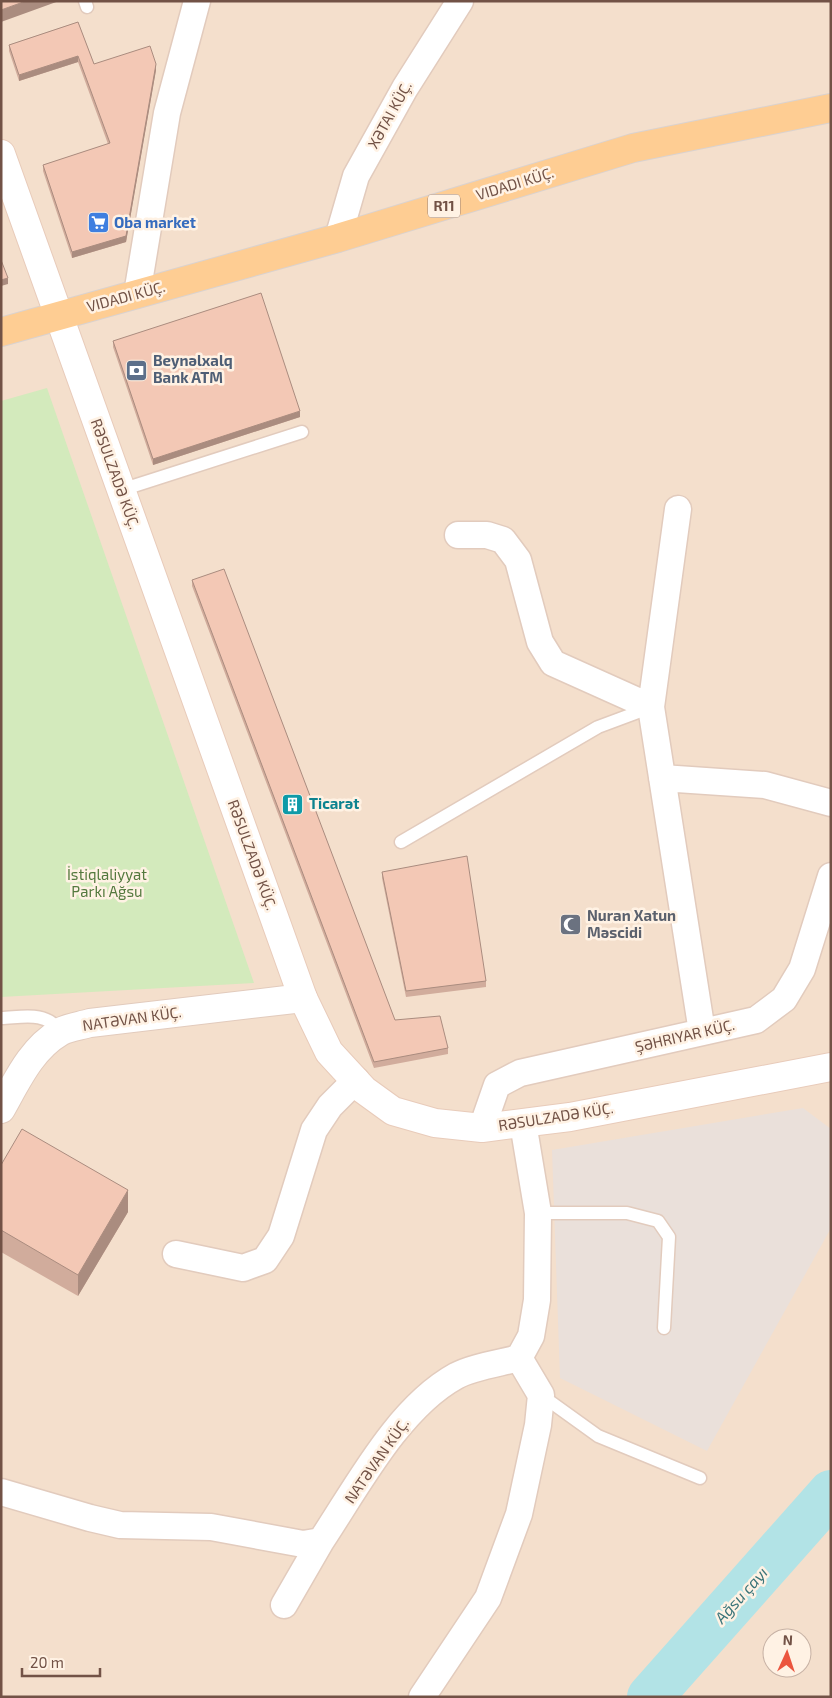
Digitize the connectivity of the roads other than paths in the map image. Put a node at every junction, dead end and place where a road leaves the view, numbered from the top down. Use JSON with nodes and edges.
{"nodes":[{"id":1,"x":197,"y":1,"type":"edge"},
{"id":2,"x":460,"y":1,"type":"edge"},
{"id":3,"x":831,"y":108,"type":"edge"},
{"id":4,"x":1,"y":154,"type":"edge"},
{"id":5,"x":7,"y":190,"type":"edge"},
{"id":6,"x":338,"y":238,"type":"junction"},
{"id":7,"x":137,"y":294,"type":"junction"},
{"id":8,"x":59,"y":315,"type":"junction"},
{"id":9,"x":1,"y":332,"type":"edge"},
{"id":10,"x":302,"y":432,"type":"dead end"},
{"id":11,"x":121,"y":490,"type":"junction"},
{"id":12,"x":678,"y":509,"type":"dead end"},
{"id":13,"x":458,"y":536,"type":"dead end"},
{"id":14,"x":651,"y":707,"type":"junction"},
{"id":15,"x":662,"y":778,"type":"junction"},
{"id":16,"x":831,"y":803,"type":"edge"},
{"id":17,"x":402,"y":842,"type":"dead end"},
{"id":18,"x":831,"y":876,"type":"edge"},
{"id":19,"x":303,"y":998,"type":"junction"},
{"id":20,"x":1,"y":1018,"type":"edge"},
{"id":21,"x":61,"y":1031,"type":"junction"},
{"id":22,"x":702,"y":1032,"type":"junction"},
{"id":23,"x":831,"y":1067,"type":"edge"},
{"id":24,"x":356,"y":1080,"type":"junction"},
{"id":25,"x":1,"y":1109,"type":"edge"},
{"id":26,"x":523,"y":1123,"type":"junction"},
{"id":27,"x":482,"y":1128,"type":"junction"},
{"id":28,"x":538,"y":1213,"type":"junction"},
{"id":29,"x":176,"y":1254,"type":"dead end"},
{"id":30,"x":664,"y":1328,"type":"dead end"},
{"id":31,"x":519,"y":1358,"type":"junction"},
{"id":32,"x":541,"y":1395,"type":"junction"},
{"id":33,"x":700,"y":1478,"type":"dead end"},
{"id":34,"x":1,"y":1492,"type":"edge"},
{"id":35,"x":321,"y":1541,"type":"junction"},
{"id":36,"x":284,"y":1606,"type":"dead end"},
{"id":37,"x":422,"y":1697,"type":"edge"}],
"edges":[{"from":1,"to":7,"type":"street"},
{"from":2,"to":6,"type":"street","name":"XƏTAI KÜÇ."},
{"from":3,"to":6,"type":"main road","name":"VIDADI KÜÇ.","number":"R11"},
{"from":4,"to":5,"type":"main road","name":"RƏSULZADƏ KÜÇ."},
{"from":5,"to":8,"type":"main road","name":"RƏSULZADƏ KÜÇ."},
{"from":6,"to":7,"type":"main road","name":"VIDADI KÜÇ.","number":"R11"},
{"from":7,"to":8,"type":"main road","name":"VIDADI KÜÇ.","number":"R11"},
{"from":8,"to":9,"type":"main road","number":"R11"},
{"from":8,"to":11,"type":"main road","name":"RƏSULZADƏ KÜÇ."},
{"from":10,"to":11,"type":"lane"},
{"from":11,"to":19,"type":"main road","name":"RƏSULZADƏ KÜÇ."},
{"from":12,"to":14,"type":"street"},
{"from":13,"to":14,"type":"street"},
{"from":14,"to":15,"type":"street"},
{"from":14,"to":17,"type":"lane"},
{"from":15,"to":16,"type":"street"},
{"from":15,"to":22,"type":"street"},
{"from":18,"to":22,"type":"street","name":"ŞƏHRIYAR KÜÇ."},
{"from":19,"to":21,"type":"main road","name":"NATƏVAN KÜÇ."},
{"from":19,"to":24,"type":"main road","name":"RƏSULZADƏ KÜÇ."},
{"from":20,"to":21,"type":"lane"},
{"from":21,"to":25,"type":"main road","name":"NATƏVAN KÜÇ."},
{"from":22,"to":27,"type":"street","name":"ŞƏHRIYAR KÜÇ."},
{"from":23,"to":26,"type":"main road","name":"RƏSULZADƏ KÜÇ."},
{"from":24,"to":27,"type":"main road","name":"RƏSULZADƏ KÜÇ."},
{"from":24,"to":29,"type":"street"},
{"from":26,"to":27,"type":"main road","name":"RƏSULZADƏ KÜÇ."},
{"from":26,"to":28,"type":"street"},
{"from":28,"to":30,"type":"lane"},
{"from":28,"to":31,"type":"street"},
{"from":31,"to":32,"type":"street"},
{"from":31,"to":35,"type":"street","name":"NATƏVAN KÜÇ."},
{"from":32,"to":33,"type":"lane"},
{"from":32,"to":37,"type":"street"},
{"from":34,"to":35,"type":"street"},
{"from":35,"to":36,"type":"street","name":"NATƏVAN KÜÇ."}]}
